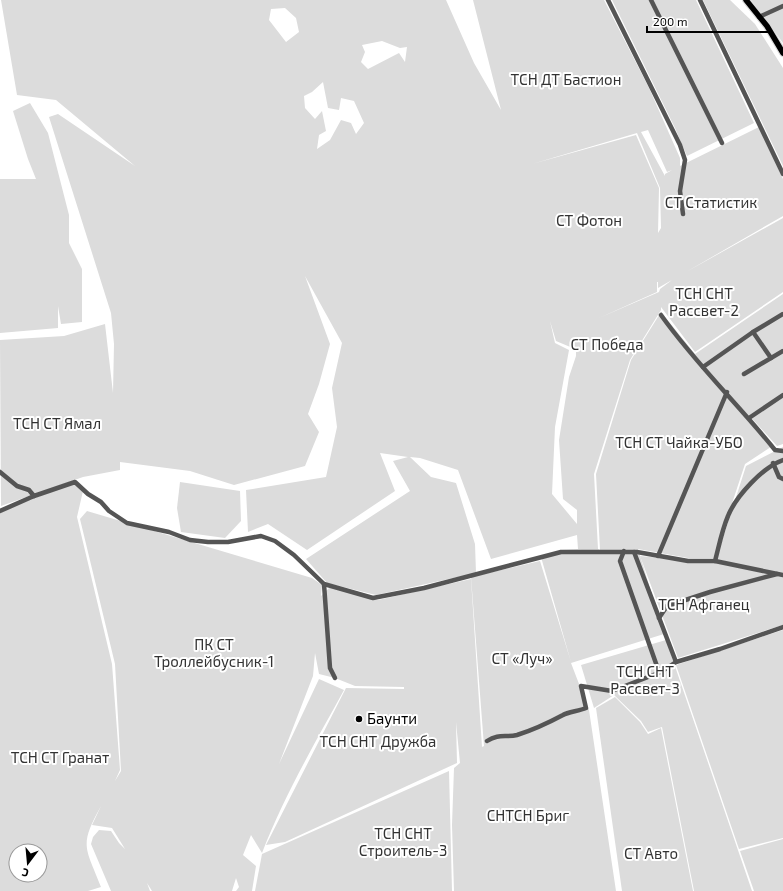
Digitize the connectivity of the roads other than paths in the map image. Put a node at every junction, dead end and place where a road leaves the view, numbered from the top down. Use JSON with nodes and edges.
{"nodes":[{"id":1,"x":608,"y":0,"type":"edge"},
{"id":2,"x":651,"y":0,"type":"edge"},
{"id":3,"x":700,"y":0,"type":"edge"},
{"id":4,"x":746,"y":0,"type":"edge"},
{"id":5,"x":783,"y":6,"type":"edge"},
{"id":6,"x":760,"y":17,"type":"junction"},
{"id":7,"x":782,"y":49,"type":"edge"},
{"id":8,"x":722,"y":143,"type":"dead end"},
{"id":9,"x":783,"y":174,"type":"edge"},
{"id":10,"x":683,"y":214,"type":"dead end"},
{"id":11,"x":783,"y":314,"type":"edge"},
{"id":12,"x":661,"y":315,"type":"dead end"},
{"id":13,"x":753,"y":332,"type":"junction"},
{"id":14,"x":783,"y":351,"type":"edge"},
{"id":15,"x":771,"y":358,"type":"junction"},
{"id":16,"x":703,"y":367,"type":"junction"},
{"id":17,"x":744,"y":374,"type":"dead end"},
{"id":18,"x":727,"y":392,"type":"junction"},
{"id":19,"x":783,"y":395,"type":"edge"},
{"id":20,"x":749,"y":418,"type":"junction"},
{"id":21,"x":783,"y":451,"type":"edge"},
{"id":22,"x":783,"y":460,"type":"edge"},
{"id":23,"x":774,"y":463,"type":"junction"},
{"id":24,"x":0,"y":472,"type":"edge"},
{"id":25,"x":783,"y":479,"type":"edge"},
{"id":26,"x":34,"y":496,"type":"junction"},
{"id":27,"x":0,"y":511,"type":"edge"},
{"id":28,"x":624,"y":551,"type":"junction"},
{"id":29,"x":634,"y":552,"type":"junction"},
{"id":30,"x":658,"y":556,"type":"junction"},
{"id":31,"x":715,"y":561,"type":"junction"},
{"id":32,"x":781,"y":574,"type":"edge"},
{"id":33,"x":324,"y":584,"type":"junction"},
{"id":34,"x":659,"y":618,"type":"junction"},
{"id":35,"x":783,"y":627,"type":"edge"},
{"id":36,"x":676,"y":662,"type":"junction"},
{"id":37,"x":659,"y":672,"type":"junction"},
{"id":38,"x":335,"y":678,"type":"dead end"},
{"id":39,"x":487,"y":741,"type":"dead end"}],
"edges":[{"from":1,"to":10,"type":"street"},
{"from":2,"to":8,"type":"street"},
{"from":3,"to":9,"type":"street"},
{"from":4,"to":6,"type":"main road"},
{"from":5,"to":6,"type":"street"},
{"from":6,"to":7,"type":"main road"},
{"from":11,"to":13,"type":"street"},
{"from":12,"to":16,"type":"street"},
{"from":13,"to":15,"type":"street"},
{"from":13,"to":16,"type":"street"},
{"from":14,"to":15,"type":"street"},
{"from":15,"to":17,"type":"street"},
{"from":16,"to":18,"type":"street"},
{"from":18,"to":20,"type":"street"},
{"from":18,"to":30,"type":"street"},
{"from":19,"to":20,"type":"street"},
{"from":20,"to":21,"type":"street"},
{"from":22,"to":23,"type":"street"},
{"from":23,"to":25,"type":"street"},
{"from":23,"to":31,"type":"street"},
{"from":24,"to":26,"type":"street"},
{"from":26,"to":27,"type":"street"},
{"from":26,"to":33,"type":"street"},
{"from":28,"to":29,"type":"street"},
{"from":28,"to":33,"type":"street"},
{"from":28,"to":37,"type":"street"},
{"from":29,"to":30,"type":"street"},
{"from":29,"to":34,"type":"street"},
{"from":30,"to":31,"type":"street"},
{"from":31,"to":32,"type":"street"},
{"from":32,"to":34,"type":"street"},
{"from":33,"to":38,"type":"street"},
{"from":34,"to":36,"type":"street"},
{"from":35,"to":36,"type":"street"},
{"from":36,"to":37,"type":"street"},
{"from":37,"to":39,"type":"street"}]}
